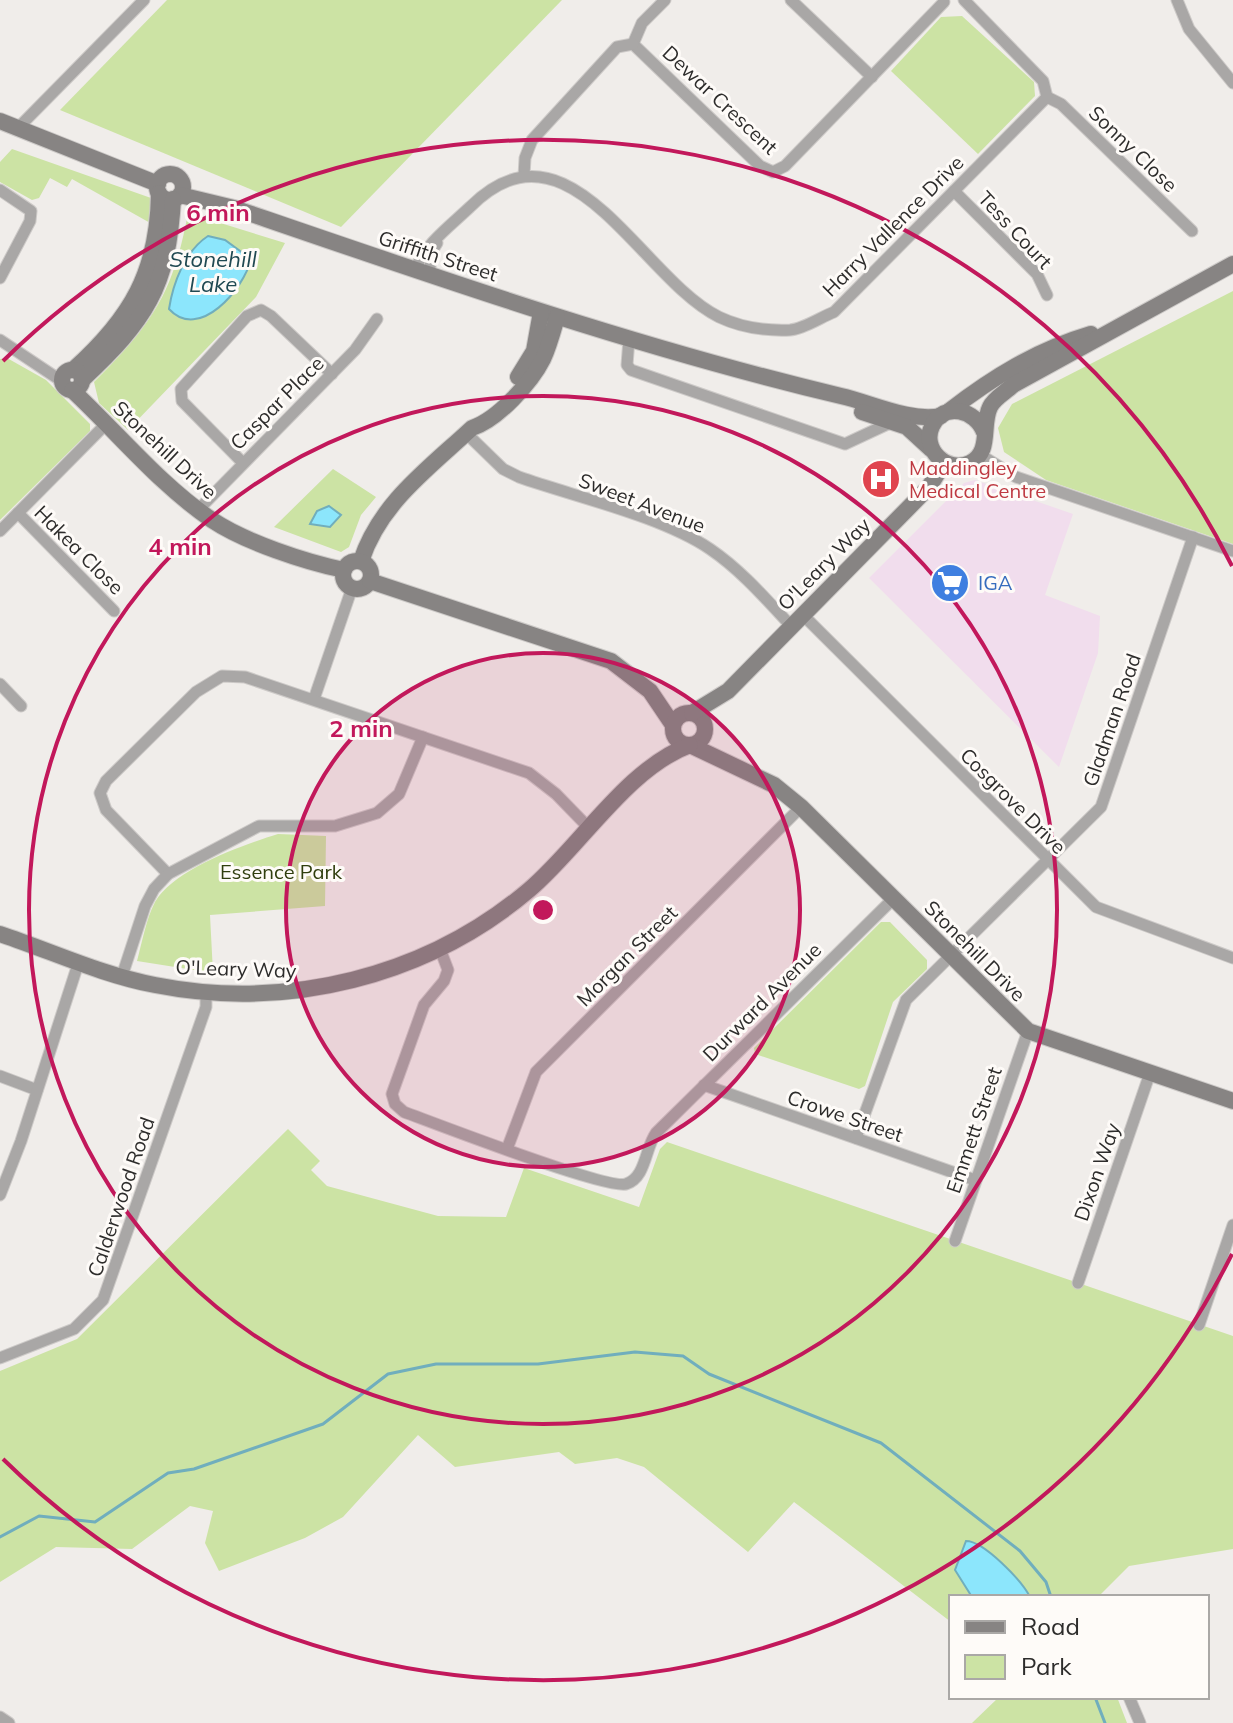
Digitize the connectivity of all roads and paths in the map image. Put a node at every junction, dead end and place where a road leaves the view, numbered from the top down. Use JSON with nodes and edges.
{"nodes":[{"id":1,"x":144,"y":0,"type":"edge"},
{"id":2,"x":665,"y":0,"type":"edge"},
{"id":3,"x":791,"y":0,"type":"edge"},
{"id":4,"x":964,"y":0,"type":"edge"},
{"id":5,"x":1177,"y":0,"type":"edge"},
{"id":6,"x":943,"y":1,"type":"edge"},
{"id":7,"x":633,"y":44,"type":"junction"},
{"id":8,"x":872,"y":77,"type":"junction"},
{"id":9,"x":1233,"y":83,"type":"edge"},
{"id":10,"x":1047,"y":97,"type":"junction"},
{"id":11,"x":0,"y":121,"type":"edge"},
{"id":12,"x":17,"y":129,"type":"junction"},
{"id":13,"x":524,"y":176,"type":"junction"},
{"id":14,"x":169,"y":189,"type":"junction"},
{"id":15,"x":0,"y":190,"type":"edge"},
{"id":16,"x":954,"y":191,"type":"junction"},
{"id":17,"x":1192,"y":231,"type":"dead end"},
{"id":18,"x":1233,"y":264,"type":"edge"},
{"id":19,"x":422,"y":272,"type":"junction"},
{"id":20,"x":0,"y":278,"type":"edge"},
{"id":21,"x":1047,"y":295,"type":"dead end"},
{"id":22,"x":549,"y":315,"type":"junction"},
{"id":23,"x":377,"y":319,"type":"dead end"},
{"id":24,"x":1123,"y":324,"type":"junction"},
{"id":25,"x":629,"y":339,"type":"junction"},
{"id":26,"x":1,"y":344,"type":"edge"},
{"id":27,"x":332,"y":374,"type":"junction"},
{"id":28,"x":73,"y":380,"type":"junction"},
{"id":29,"x":797,"y":387,"type":"junction"},
{"id":30,"x":945,"y":414,"type":"junction"},
{"id":31,"x":893,"y":422,"type":"junction"},
{"id":32,"x":107,"y":423,"type":"junction"},
{"id":33,"x":470,"y":431,"type":"junction"},
{"id":34,"x":984,"y":432,"type":"junction"},
{"id":35,"x":931,"y":449,"type":"junction"},
{"id":36,"x":979,"y":454,"type":"junction"},
{"id":37,"x":243,"y":463,"type":"junction"},
{"id":38,"x":944,"y":463,"type":"junction"},
{"id":39,"x":199,"y":509,"type":"junction"},
{"id":40,"x":18,"y":513,"type":"junction"},
{"id":41,"x":0,"y":531,"type":"edge"},
{"id":42,"x":1193,"y":537,"type":"junction"},
{"id":43,"x":1233,"y":551,"type":"edge"},
{"id":44,"x":361,"y":561,"type":"junction"},
{"id":45,"x":344,"y":570,"type":"junction"},
{"id":46,"x":370,"y":581,"type":"junction"},
{"id":47,"x":352,"y":588,"type":"junction"},
{"id":48,"x":114,"y":611,"type":"dead end"},
{"id":49,"x":797,"y":620,"type":"junction"},
{"id":50,"x":0,"y":684,"type":"edge"},
{"id":51,"x":650,"y":691,"type":"junction"},
{"id":52,"x":728,"y":691,"type":"junction"},
{"id":53,"x":314,"y":699,"type":"junction"},
{"id":54,"x":21,"y":706,"type":"dead end"},
{"id":55,"x":690,"y":712,"type":"junction"},
{"id":56,"x":673,"y":726,"type":"junction"},
{"id":57,"x":706,"y":731,"type":"junction"},
{"id":58,"x":423,"y":737,"type":"junction"},
{"id":59,"x":690,"y":745,"type":"junction"},
{"id":60,"x":727,"y":763,"type":"junction"},
{"id":61,"x":646,"y":772,"type":"junction"},
{"id":62,"x":801,"y":807,"type":"junction"},
{"id":63,"x":589,"y":828,"type":"junction"},
{"id":64,"x":1046,"y":861,"type":"junction"},
{"id":65,"x":168,"y":874,"type":"junction"},
{"id":66,"x":894,"y":898,"type":"junction"},
{"id":67,"x":0,"y":934,"type":"edge"},
{"id":68,"x":440,"y":949,"type":"junction"},
{"id":69,"x":951,"y":954,"type":"junction"},
{"id":70,"x":1233,"y":958,"type":"edge"},
{"id":71,"x":79,"y":961,"type":"junction"},
{"id":72,"x":122,"y":976,"type":"junction"},
{"id":73,"x":206,"y":991,"type":"junction"},
{"id":74,"x":1028,"y":1031,"type":"junction"},
{"id":75,"x":1150,"y":1073,"type":"junction"},
{"id":76,"x":0,"y":1076,"type":"edge"},
{"id":77,"x":704,"y":1085,"type":"junction"},
{"id":78,"x":37,"y":1090,"type":"junction"},
{"id":79,"x":1233,"y":1101,"type":"edge"},
{"id":80,"x":856,"y":1138,"type":"junction"},
{"id":81,"x":507,"y":1149,"type":"junction"},
{"id":82,"x":975,"y":1180,"type":"junction"},
{"id":83,"x":0,"y":1195,"type":"edge"},
{"id":84,"x":1233,"y":1225,"type":"edge"},
{"id":85,"x":955,"y":1241,"type":"dead end"},
{"id":86,"x":1078,"y":1283,"type":"dead end"},
{"id":87,"x":1199,"y":1325,"type":"dead end"},
{"id":88,"x":0,"y":1358,"type":"edge"},
{"id":89,"x":1130,"y":1699,"type":"edge"},
{"id":90,"x":0,"y":1717,"type":"edge"},
{"id":91,"x":9,"y":1723,"type":"edge"},
{"id":92,"x":1140,"y":1723,"type":"edge"}],
"edges":[{"from":1,"to":12,"type":"street"},
{"from":2,"to":7,"type":"street"},
{"from":3,"to":8,"type":"street"},
{"from":4,"to":6,"type":"street"},
{"from":4,"to":10,"type":"street"},
{"from":5,"to":9,"type":"street"},
{"from":6,"to":8,"type":"street","name":"Dewar Crescent"},
{"from":7,"to":8,"type":"street","name":"Dewar Crescent"},
{"from":7,"to":13,"type":"street","name":"Dewar Crescent"},
{"from":10,"to":16,"type":"street","name":"Harry Vallence Drive"},
{"from":10,"to":17,"type":"street","name":"Sonny Close"},
{"from":11,"to":12,"type":"street","name":"Griffith Street"},
{"from":12,"to":14,"type":"street","name":"Griffith Street"},
{"from":13,"to":16,"type":"street","name":"Harry Vallence Drive"},
{"from":13,"to":19,"type":"street"},
{"from":14,"to":19,"type":"street","name":"Griffith Street"},
{"from":14,"to":28,"type":"street"},
{"from":15,"to":20,"type":"street"},
{"from":16,"to":21,"type":"street","name":"Tess Court"},
{"from":18,"to":24,"type":"street"},
{"from":19,"to":22,"type":"street","name":"Griffith Street"},
{"from":22,"to":25,"type":"street","name":"Griffith Street"},
{"from":22,"to":33,"type":"street"},
{"from":23,"to":27,"type":"street","name":"Caspar Place"},
{"from":24,"to":30,"type":"street"},
{"from":24,"to":34,"type":"street"},
{"from":25,"to":29,"type":"street","name":"Griffith Street"},
{"from":25,"to":31,"type":"street"},
{"from":26,"to":28,"type":"street"},
{"from":27,"to":37,"type":"street","name":"Caspar Place"},
{"from":27,"to":37,"type":"street"},
{"from":28,"to":32,"type":"street","name":"Stonehill Drive"},
{"from":29,"to":30,"type":"street","name":"Griffith Street"},
{"from":29,"to":31,"type":"street","name":"Griffith Street"},
{"from":30,"to":34,"type":"street"},
{"from":30,"to":35,"type":"street"},
{"from":31,"to":35,"type":"street","name":"Griffith Street"},
{"from":32,"to":39,"type":"street","name":"Stonehill Drive"},
{"from":32,"to":40,"type":"street"},
{"from":33,"to":44,"type":"street"},
{"from":33,"to":49,"type":"street","name":"Sweet Avenue"},
{"from":34,"to":36,"type":"street"},
{"from":35,"to":38,"type":"street"},
{"from":36,"to":38,"type":"street"},
{"from":36,"to":42,"type":"street"},
{"from":37,"to":39,"type":"street","name":"Caspar Place"},
{"from":38,"to":49,"type":"street","name":"O'Leary Way"},
{"from":39,"to":45,"type":"street","name":"Stonehill Drive"},
{"from":40,"to":41,"type":"street"},
{"from":40,"to":48,"type":"street","name":"Hakea Close"},
{"from":42,"to":43,"type":"street"},
{"from":42,"to":64,"type":"street","name":"Gladman Road"},
{"from":44,"to":45,"type":"street"},
{"from":44,"to":46,"type":"street"},
{"from":45,"to":47,"type":"street"},
{"from":46,"to":47,"type":"street"},
{"from":46,"to":51,"type":"street"},
{"from":47,"to":53,"type":"street"},
{"from":49,"to":52,"type":"street","name":"O'Leary Way"},
{"from":49,"to":64,"type":"street","name":"Cosgrove Drive"},
{"from":50,"to":54,"type":"street"},
{"from":51,"to":55,"type":"street"},
{"from":51,"to":56,"type":"street"},
{"from":52,"to":55,"type":"street"},
{"from":52,"to":57,"type":"street"},
{"from":53,"to":58,"type":"street"},
{"from":53,"to":65,"type":"street"},
{"from":55,"to":56,"type":"street"},
{"from":55,"to":57,"type":"street"},
{"from":56,"to":59,"type":"street"},
{"from":56,"to":61,"type":"street"},
{"from":57,"to":59,"type":"street"},
{"from":57,"to":60,"type":"street"},
{"from":58,"to":63,"type":"street"},
{"from":58,"to":65,"type":"street"},
{"from":59,"to":60,"type":"street","name":"Stonehill Drive"},
{"from":59,"to":61,"type":"street"},
{"from":60,"to":62,"type":"street","name":"Stonehill Drive"},
{"from":61,"to":63,"type":"street","name":"O'Leary Way"},
{"from":62,"to":66,"type":"street","name":"Stonehill Drive"},
{"from":62,"to":81,"type":"street","name":"Morgan Street"},
{"from":63,"to":68,"type":"street","name":"O'Leary Way"},
{"from":64,"to":69,"type":"street","name":"Gladman Road"},
{"from":64,"to":70,"type":"street","name":"Cosgrove Drive"},
{"from":65,"to":72,"type":"street"},
{"from":66,"to":69,"type":"street","name":"Stonehill Drive"},
{"from":66,"to":77,"type":"street","name":"Durward Avenue"},
{"from":67,"to":71,"type":"street","name":"O'Leary Way"},
{"from":68,"to":73,"type":"street","name":"O'Leary Way"},
{"from":68,"to":81,"type":"street"},
{"from":69,"to":74,"type":"street","name":"Stonehill Drive"},
{"from":69,"to":80,"type":"street","name":"Gladman Road"},
{"from":71,"to":72,"type":"street","name":"O'Leary Way"},
{"from":71,"to":78,"type":"street"},
{"from":72,"to":73,"type":"street","name":"O'Leary Way"},
{"from":73,"to":88,"type":"street","name":"Calderwood Road"},
{"from":74,"to":75,"type":"street","name":"Stonehill Drive"},
{"from":74,"to":82,"type":"street","name":"Emmett Street"},
{"from":75,"to":79,"type":"street","name":"Stonehill Drive"},
{"from":75,"to":86,"type":"street","name":"Dixon Way"},
{"from":76,"to":78,"type":"street"},
{"from":77,"to":80,"type":"street","name":"Crowe Street"},
{"from":77,"to":81,"type":"street","name":"Durward Avenue"},
{"from":78,"to":83,"type":"street"},
{"from":80,"to":82,"type":"street","name":"Crowe Street"},
{"from":82,"to":85,"type":"street","name":"Emmett Street"},
{"from":84,"to":87,"type":"street"},
{"from":89,"to":92,"type":"street"},
{"from":90,"to":91,"type":"street"}]}
